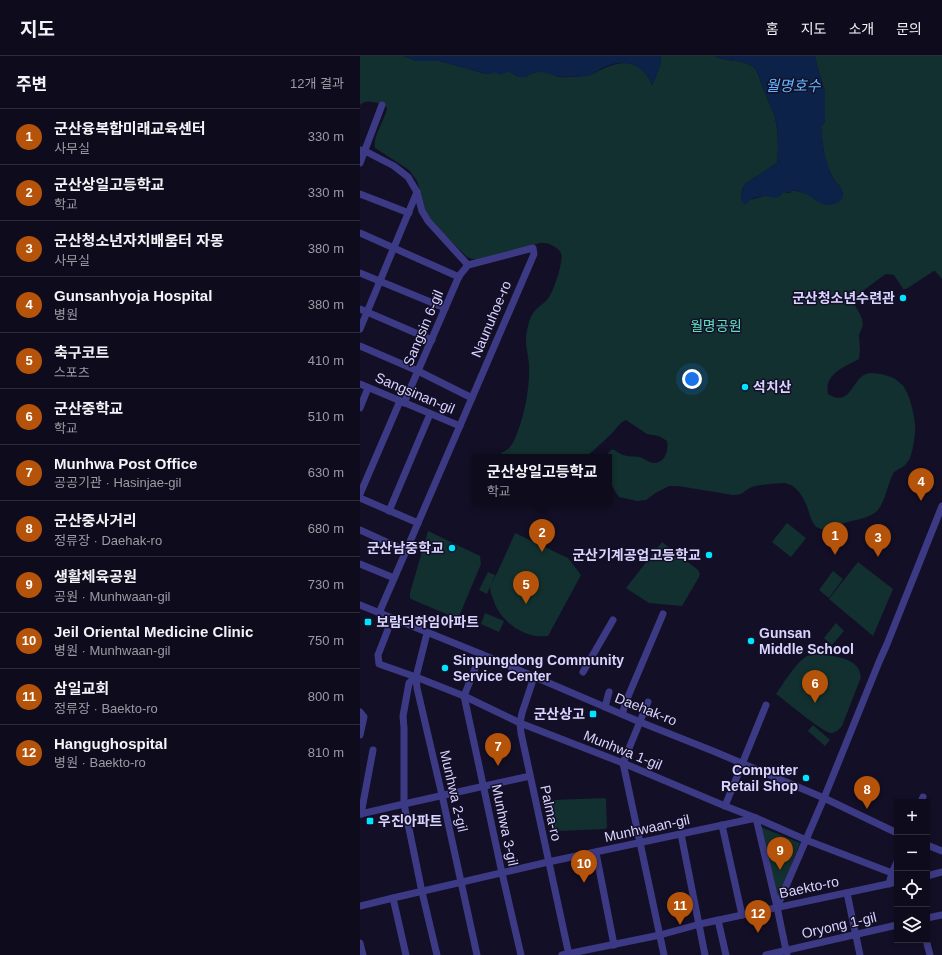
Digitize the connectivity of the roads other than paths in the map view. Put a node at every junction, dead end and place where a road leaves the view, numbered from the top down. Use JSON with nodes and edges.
{"nodes":[{"id":1,"x":382,"y":105,"type":"dead end"},
{"id":2,"x":363,"y":150,"type":"edge"},
{"id":3,"x":360,"y":163,"type":"edge"},
{"id":4,"x":417,"y":192,"type":"junction"},
{"id":5,"x":360,"y":194,"type":"edge"},
{"id":6,"x":409,"y":213,"type":"junction"},
{"id":7,"x":360,"y":233,"type":"edge"},
{"id":8,"x":394,"y":248,"type":"junction"},
{"id":9,"x":468,"y":265,"type":"junction"},
{"id":10,"x":360,"y":273,"type":"edge"},
{"id":11,"x":459,"y":277,"type":"junction"},
{"id":12,"x":381,"y":281,"type":"junction"},
{"id":13,"x":445,"y":308,"type":"junction"},
{"id":14,"x":364,"y":311,"type":"edge"},
{"id":15,"x":360,"y":328,"type":"edge"},
{"id":16,"x":432,"y":340,"type":"junction"},
{"id":17,"x":360,"y":346,"type":"edge"},
{"id":18,"x":418,"y":372,"type":"junction"},
{"id":19,"x":360,"y":384,"type":"edge"},
{"id":20,"x":368,"y":388,"type":"junction"},
{"id":21,"x":472,"y":398,"type":"junction"},
{"id":22,"x":402,"y":402,"type":"junction"},
{"id":23,"x":360,"y":408,"type":"edge"},
{"id":24,"x":430,"y":414,"type":"junction"},
{"id":25,"x":460,"y":426,"type":"junction"},
{"id":26,"x":360,"y":494,"type":"edge"},
{"id":27,"x":360,"y":498,"type":"edge"},
{"id":28,"x":942,"y":506,"type":"edge"},
{"id":29,"x":389,"y":510,"type":"junction"},
{"id":30,"x":418,"y":523,"type":"junction"},
{"id":31,"x":360,"y":530,"type":"edge"},
{"id":32,"x":406,"y":551,"type":"junction"},
{"id":33,"x":360,"y":564,"type":"edge"},
{"id":34,"x":394,"y":578,"type":"junction"},
{"id":35,"x":360,"y":605,"type":"edge"},
{"id":36,"x":379,"y":613,"type":"junction"},
{"id":37,"x":663,"y":614,"type":"dead end"},
{"id":38,"x":392,"y":619,"type":"junction"},
{"id":39,"x":613,"y":620,"type":"dead end"},
{"id":40,"x":427,"y":633,"type":"junction"},
{"id":41,"x":482,"y":654,"type":"junction"},
{"id":42,"x":584,"y":672,"type":"dead end"},
{"id":43,"x":534,"y":676,"type":"junction"},
{"id":44,"x":416,"y":677,"type":"junction"},
{"id":45,"x":610,"y":692,"type":"dead end"},
{"id":46,"x":464,"y":696,"type":"junction"},
{"id":47,"x":648,"y":702,"type":"dead end"},
{"id":48,"x":766,"y":705,"type":"dead end"},
{"id":49,"x":605,"y":707,"type":"junction"},
{"id":50,"x":360,"y":712,"type":"edge"},
{"id":51,"x":622,"y":714,"type":"junction"},
{"id":52,"x":640,"y":722,"type":"junction"},
{"id":53,"x":520,"y":723,"type":"junction"},
{"id":54,"x":360,"y":735,"type":"edge"},
{"id":55,"x":373,"y":750,"type":"dead end"},
{"id":56,"x":623,"y":763,"type":"junction"},
{"id":57,"x":742,"y":763,"type":"junction"},
{"id":58,"x":530,"y":776,"type":"junction"},
{"id":59,"x":484,"y":786,"type":"junction"},
{"id":60,"x":442,"y":795,"type":"junction"},
{"id":61,"x":824,"y":798,"type":"junction"},
{"id":62,"x":404,"y":804,"type":"junction"},
{"id":63,"x":725,"y":806,"type":"junction"},
{"id":64,"x":361,"y":814,"type":"edge"},
{"id":65,"x":756,"y":818,"type":"junction"},
{"id":66,"x":722,"y":825,"type":"junction"},
{"id":67,"x":894,"y":832,"type":"edge"},
{"id":68,"x":681,"y":834,"type":"junction"},
{"id":69,"x":806,"y":840,"type":"junction"},
{"id":70,"x":640,"y":843,"type":"junction"},
{"id":71,"x":930,"y":847,"type":"edge"},
{"id":72,"x":942,"y":851,"type":"edge"},
{"id":73,"x":596,"y":853,"type":"junction"},
{"id":74,"x":548,"y":862,"type":"junction"},
{"id":75,"x":894,"y":869,"type":"edge"},
{"id":76,"x":942,"y":872,"type":"edge"},
{"id":77,"x":892,"y":873,"type":"junction"},
{"id":78,"x":502,"y":874,"type":"junction"},
{"id":79,"x":930,"y":875,"type":"edge"},
{"id":80,"x":461,"y":883,"type":"junction"},
{"id":81,"x":894,"y":883,"type":"edge"},
{"id":82,"x":889,"y":884,"type":"junction"},
{"id":83,"x":422,"y":892,"type":"junction"},
{"id":84,"x":846,"y":893,"type":"junction"},
{"id":85,"x":393,"y":898,"type":"junction"},
{"id":86,"x":360,"y":906,"type":"edge"},
{"id":87,"x":777,"y":907,"type":"junction"},
{"id":88,"x":742,"y":915,"type":"junction"},
{"id":89,"x":942,"y":915,"type":"edge"},
{"id":90,"x":930,"y":917,"type":"edge"},
{"id":91,"x":718,"y":920,"type":"junction"},
{"id":92,"x":700,"y":924,"type":"junction"},
{"id":93,"x":894,"y":926,"type":"edge"},
{"id":94,"x":856,"y":934,"type":"junction"},
{"id":95,"x":660,"y":935,"type":"junction"},
{"id":96,"x":360,"y":943,"type":"edge"},
{"id":97,"x":927,"y":943,"type":"edge"},
{"id":98,"x":614,"y":944,"type":"junction"},
{"id":99,"x":786,"y":953,"type":"edge"},
{"id":100,"x":567,"y":954,"type":"edge"},
{"id":101,"x":363,"y":955,"type":"edge"},
{"id":102,"x":406,"y":955,"type":"edge"},
{"id":103,"x":437,"y":955,"type":"edge"},
{"id":104,"x":477,"y":955,"type":"edge"},
{"id":105,"x":521,"y":955,"type":"edge"},
{"id":106,"x":664,"y":955,"type":"edge"},
{"id":107,"x":705,"y":955,"type":"edge"},
{"id":108,"x":726,"y":955,"type":"edge"},
{"id":109,"x":766,"y":955,"type":"edge"},
{"id":110,"x":860,"y":955,"type":"edge"},
{"id":111,"x":930,"y":955,"type":"edge"}],
"edges":[{"from":1,"to":2,"type":"street"},
{"from":2,"to":3,"type":"street"},
{"from":2,"to":4,"type":"street"},
{"from":4,"to":6,"type":"street"},
{"from":4,"to":9,"type":"street"},
{"from":5,"to":6,"type":"street"},
{"from":6,"to":8,"type":"street"},
{"from":7,"to":8,"type":"street"},
{"from":8,"to":11,"type":"street"},
{"from":8,"to":12,"type":"street"},
{"from":9,"to":11,"type":"street","name":"Sangsin 6-gil"},
{"from":9,"to":21,"type":"street","name":"Naunuhoe-ro"},
{"from":10,"to":12,"type":"street"},
{"from":11,"to":13,"type":"street","name":"Sangsin 6-gil"},
{"from":12,"to":13,"type":"street"},
{"from":12,"to":14,"type":"street"},
{"from":13,"to":16,"type":"street","name":"Sangsin 6-gil"},
{"from":14,"to":15,"type":"street"},
{"from":14,"to":16,"type":"street"},
{"from":16,"to":18,"type":"street","name":"Sangsin 6-gil"},
{"from":17,"to":18,"type":"street"},
{"from":18,"to":21,"type":"street"},
{"from":18,"to":22,"type":"street","name":"Sangsin 6-gil"},
{"from":19,"to":20,"type":"street","name":"Sangsinan-gil"},
{"from":20,"to":22,"type":"street","name":"Sangsinan-gil"},
{"from":20,"to":23,"type":"street"},
{"from":21,"to":25,"type":"street","name":"Naunuhoe-ro"},
{"from":22,"to":24,"type":"street","name":"Sangsinan-gil"},
{"from":22,"to":26,"type":"street","name":"Sangsin 6-gil"},
{"from":24,"to":25,"type":"street","name":"Sangsinan-gil"},
{"from":24,"to":29,"type":"street"},
{"from":25,"to":30,"type":"street","name":"Naunuhoe-ro"},
{"from":27,"to":29,"type":"street"},
{"from":28,"to":61,"type":"street"},
{"from":29,"to":30,"type":"street"},
{"from":30,"to":32,"type":"street","name":"Naunuhoe-ro"},
{"from":31,"to":32,"type":"street"},
{"from":32,"to":34,"type":"street","name":"Naunuhoe-ro"},
{"from":33,"to":34,"type":"street"},
{"from":34,"to":36,"type":"street","name":"Naunuhoe-ro"},
{"from":35,"to":36,"type":"street","name":"Daehak-ro"},
{"from":36,"to":38,"type":"street","name":"Daehak-ro"},
{"from":37,"to":51,"type":"street"},
{"from":38,"to":40,"type":"street","name":"Daehak-ro"},
{"from":38,"to":44,"type":"street","name":"Munhwa 1-gil"},
{"from":39,"to":42,"type":"street"},
{"from":40,"to":41,"type":"street","name":"Daehak-ro"},
{"from":40,"to":44,"type":"street","name":"Munhwa 2-gil"},
{"from":41,"to":43,"type":"street","name":"Daehak-ro"},
{"from":41,"to":46,"type":"street"},
{"from":43,"to":49,"type":"street","name":"Daehak-ro"},
{"from":43,"to":53,"type":"street","name":"Palma-ro"},
{"from":44,"to":46,"type":"street","name":"Munhwa 1-gil"},
{"from":44,"to":60,"type":"street","name":"Munhwa 2-gil"},
{"from":44,"to":62,"type":"street"},
{"from":45,"to":49,"type":"street"},
{"from":46,"to":53,"type":"street","name":"Munhwa 1-gil"},
{"from":46,"to":59,"type":"street","name":"Munhwa 3-gil"},
{"from":47,"to":52,"type":"street"},
{"from":48,"to":57,"type":"street"},
{"from":49,"to":51,"type":"street","name":"Daehak-ro"},
{"from":50,"to":54,"type":"street"},
{"from":51,"to":52,"type":"street","name":"Daehak-ro"},
{"from":52,"to":56,"type":"street"},
{"from":52,"to":57,"type":"street","name":"Daehak-ro"},
{"from":53,"to":56,"type":"street","name":"Munhwa 1-gil"},
{"from":53,"to":58,"type":"street","name":"Palma-ro"},
{"from":55,"to":64,"type":"street"},
{"from":56,"to":63,"type":"street","name":"Munhwa 1-gil"},
{"from":56,"to":70,"type":"street"},
{"from":57,"to":61,"type":"street","name":"Daehak-ro"},
{"from":57,"to":63,"type":"street"},
{"from":58,"to":59,"type":"street"},
{"from":58,"to":74,"type":"street","name":"Palma-ro"},
{"from":59,"to":60,"type":"street"},
{"from":59,"to":78,"type":"street","name":"Munhwa 3-gil"},
{"from":60,"to":62,"type":"street"},
{"from":60,"to":80,"type":"street","name":"Munhwa 2-gil"},
{"from":61,"to":67,"type":"street","name":"Daehak-ro"},
{"from":61,"to":69,"type":"street"},
{"from":62,"to":64,"type":"street"},
{"from":62,"to":83,"type":"street"},
{"from":63,"to":65,"type":"street","name":"Munhwa 1-gil"},
{"from":65,"to":66,"type":"street","name":"Munhwaan-gil"},
{"from":65,"to":69,"type":"street","name":"Munhwa 1-gil"},
{"from":65,"to":87,"type":"street"},
{"from":66,"to":68,"type":"street","name":"Munhwaan-gil"},
{"from":66,"to":88,"type":"street"},
{"from":68,"to":70,"type":"street","name":"Munhwaan-gil"},
{"from":68,"to":92,"type":"street"},
{"from":69,"to":77,"type":"street","name":"Munhwa 1-gil"},
{"from":69,"to":87,"type":"street"},
{"from":70,"to":73,"type":"street","name":"Munhwaan-gil"},
{"from":70,"to":95,"type":"street"},
{"from":71,"to":72,"type":"street"},
{"from":73,"to":74,"type":"street","name":"Munhwaan-gil"},
{"from":73,"to":98,"type":"street"},
{"from":74,"to":78,"type":"street","name":"Munhwaan-gil"},
{"from":74,"to":100,"type":"street","name":"Palma-ro"},
{"from":75,"to":77,"type":"street"},
{"from":76,"to":79,"type":"street"},
{"from":77,"to":82,"type":"street"},
{"from":78,"to":80,"type":"street","name":"Munhwaan-gil"},
{"from":78,"to":105,"type":"street","name":"Munhwa 3-gil"},
{"from":80,"to":83,"type":"street","name":"Munhwaan-gil"},
{"from":80,"to":104,"type":"street","name":"Munhwa 2-gil"},
{"from":81,"to":82,"type":"street","name":"Baekto-ro"},
{"from":82,"to":84,"type":"street","name":"Baekto-ro"},
{"from":83,"to":85,"type":"street","name":"Munhwaan-gil"},
{"from":83,"to":103,"type":"street"},
{"from":84,"to":87,"type":"street","name":"Baekto-ro"},
{"from":84,"to":94,"type":"street"},
{"from":85,"to":86,"type":"street","name":"Munhwaan-gil"},
{"from":85,"to":102,"type":"street"},
{"from":87,"to":88,"type":"street","name":"Baekto-ro"},
{"from":87,"to":99,"type":"street"},
{"from":88,"to":91,"type":"street","name":"Baekto-ro"},
{"from":89,"to":90,"type":"street"},
{"from":91,"to":92,"type":"street","name":"Baekto-ro"},
{"from":91,"to":108,"type":"street"},
{"from":92,"to":95,"type":"street","name":"Baekto-ro"},
{"from":92,"to":107,"type":"street"},
{"from":93,"to":94,"type":"street","name":"Oryong 1-gil"},
{"from":94,"to":99,"type":"street","name":"Oryong 1-gil"},
{"from":94,"to":110,"type":"street"},
{"from":95,"to":98,"type":"street","name":"Baekto-ro"},
{"from":95,"to":106,"type":"street"},
{"from":96,"to":101,"type":"street"},
{"from":97,"to":111,"type":"street"},
{"from":98,"to":100,"type":"street","name":"Baekto-ro"},
{"from":99,"to":109,"type":"street","name":"Oryong 1-gil"}]}
